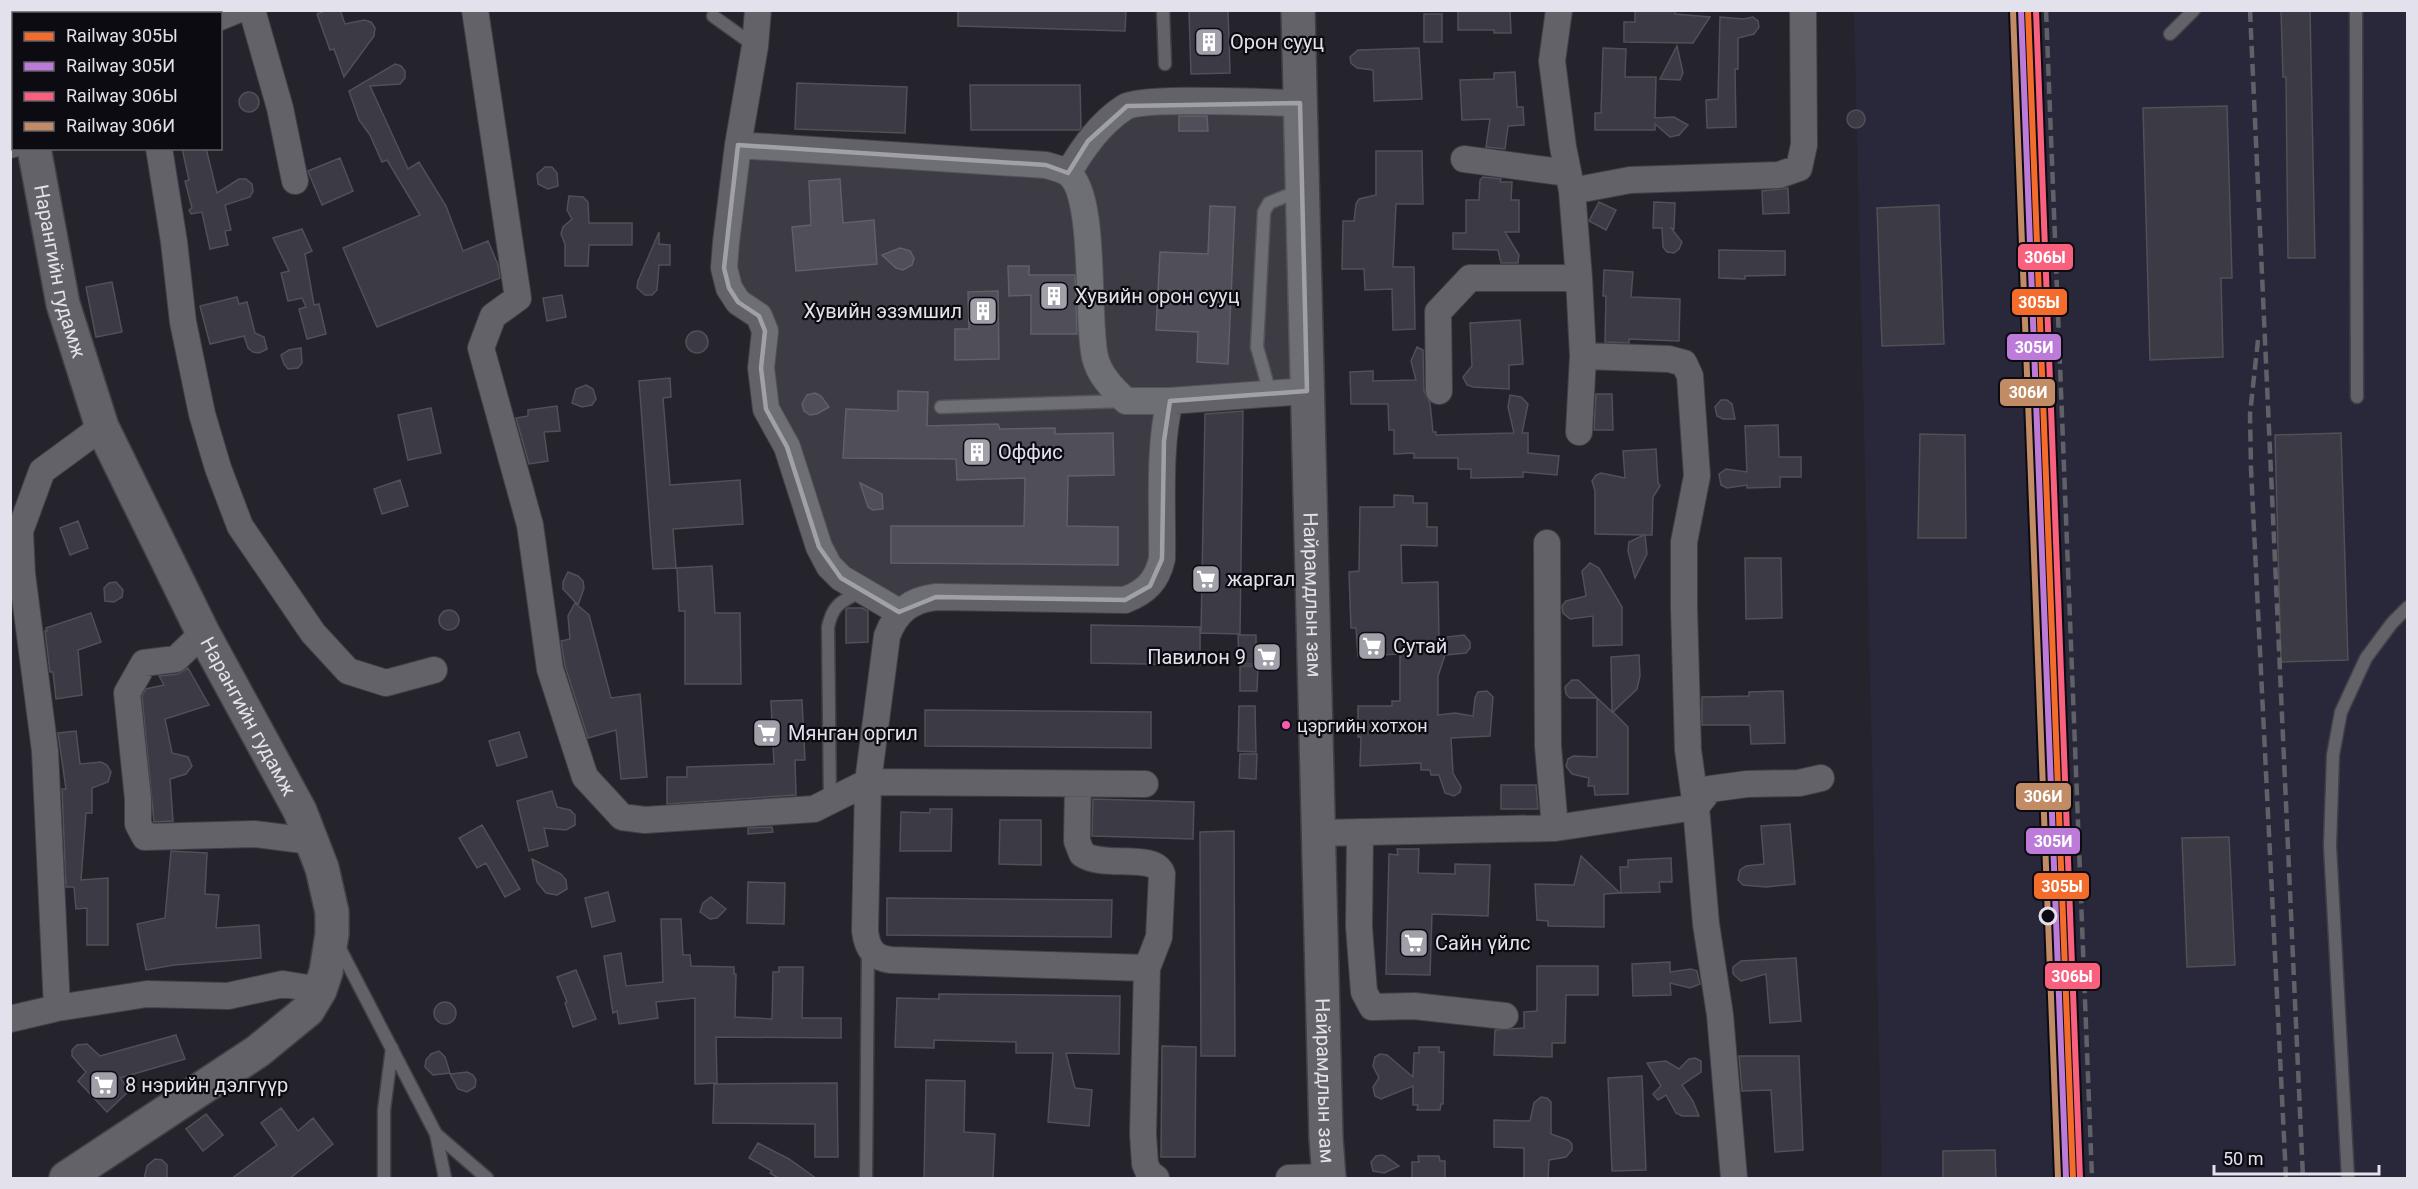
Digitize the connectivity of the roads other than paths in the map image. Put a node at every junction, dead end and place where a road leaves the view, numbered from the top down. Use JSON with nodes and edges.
{"nodes":[{"id":1,"x":237,"y":10,"type":"edge"},
{"id":2,"x":252,"y":10,"type":"edge"},
{"id":3,"x":475,"y":10,"type":"edge"},
{"id":4,"x":758,"y":10,"type":"edge"},
{"id":5,"x":1163,"y":10,"type":"edge"},
{"id":6,"x":1298,"y":10,"type":"edge"},
{"id":7,"x":1559,"y":10,"type":"edge"},
{"id":8,"x":1803,"y":10,"type":"edge"},
{"id":9,"x":2194,"y":10,"type":"edge"},
{"id":10,"x":2356,"y":10,"type":"edge"},
{"id":11,"x":222,"y":16,"type":"edge"},
{"id":12,"x":713,"y":16,"type":"dead end"},
{"id":13,"x":2170,"y":34,"type":"dead end"},
{"id":14,"x":755,"y":46,"type":"junction"},
{"id":15,"x":1166,"y":64,"type":"dead end"},
{"id":16,"x":1300,"y":103,"type":"junction"},
{"id":17,"x":738,"y":145,"type":"junction"},
{"id":18,"x":34,"y":150,"type":"edge"},
{"id":19,"x":159,"y":150,"type":"edge"},
{"id":20,"x":1464,"y":159,"type":"dead end"},
{"id":21,"x":1068,"y":173,"type":"junction"},
{"id":22,"x":295,"y":181,"type":"dead end"},
{"id":23,"x":1570,"y":182,"type":"junction"},
{"id":24,"x":1302,"y":190,"type":"junction"},
{"id":25,"x":1579,"y":278,"type":"junction"},
{"id":26,"x":1583,"y":356,"type":"junction"},
{"id":27,"x":1307,"y":391,"type":"junction"},
{"id":28,"x":1439,"y":391,"type":"dead end"},
{"id":29,"x":1270,"y":393,"type":"junction"},
{"id":30,"x":2357,"y":397,"type":"dead end"},
{"id":31,"x":1126,"y":401,"type":"junction"},
{"id":32,"x":1170,"y":401,"type":"junction"},
{"id":33,"x":941,"y":407,"type":"dead end"},
{"id":34,"x":102,"y":427,"type":"junction"},
{"id":35,"x":1579,"y":432,"type":"dead end"},
{"id":36,"x":1547,"y":543,"type":"dead end"},
{"id":37,"x":861,"y":591,"type":"junction"},
{"id":38,"x":2408,"y":607,"type":"edge"},
{"id":39,"x":899,"y":612,"type":"junction"},
{"id":40,"x":203,"y":633,"type":"junction"},
{"id":41,"x":434,"y":670,"type":"dead end"},
{"id":42,"x":1821,"y":778,"type":"dead end"},
{"id":43,"x":868,"y":782,"type":"junction"},
{"id":44,"x":1078,"y":784,"type":"junction"},
{"id":45,"x":1145,"y":784,"type":"dead end"},
{"id":46,"x":830,"y":801,"type":"junction"},
{"id":47,"x":1696,"y":807,"type":"junction"},
{"id":48,"x":1555,"y":828,"type":"junction"},
{"id":49,"x":1318,"y":832,"type":"junction"},
{"id":50,"x":1360,"y":832,"type":"junction"},
{"id":51,"x":312,"y":841,"type":"junction"},
{"id":52,"x":332,"y":934,"type":"junction"},
{"id":53,"x":868,"y":946,"type":"junction"},
{"id":54,"x":1147,"y":968,"type":"junction"},
{"id":55,"x":320,"y":990,"type":"junction"},
{"id":56,"x":57,"y":1008,"type":"junction"},
{"id":57,"x":1505,"y":1016,"type":"dead end"},
{"id":58,"x":10,"y":1019,"type":"edge"},
{"id":59,"x":392,"y":1048,"type":"junction"},
{"id":60,"x":436,"y":1134,"type":"junction"},
{"id":61,"x":1329,"y":1178,"type":"edge"},
{"id":62,"x":66,"y":1179,"type":"edge"},
{"id":63,"x":384,"y":1179,"type":"edge"},
{"id":64,"x":445,"y":1179,"type":"edge"},
{"id":65,"x":487,"y":1179,"type":"edge"},
{"id":66,"x":866,"y":1179,"type":"edge"},
{"id":67,"x":1156,"y":1179,"type":"edge"},
{"id":68,"x":1289,"y":1179,"type":"edge"},
{"id":69,"x":1734,"y":1179,"type":"edge"},
{"id":70,"x":2348,"y":1179,"type":"edge"}],
"edges":[{"from":1,"to":11,"type":"street"},
{"from":2,"to":22,"type":"street"},
{"from":3,"to":46,"type":"street"},
{"from":4,"to":14,"type":"street"},
{"from":5,"to":15,"type":"lane"},
{"from":6,"to":16,"type":"main road","name":"Найрамдлын зам"},
{"from":7,"to":23,"type":"street"},
{"from":8,"to":23,"type":"street"},
{"from":9,"to":13,"type":"lane"},
{"from":10,"to":30,"type":"lane"},
{"from":12,"to":14,"type":"lane"},
{"from":14,"to":17,"type":"street"},
{"from":16,"to":21,"type":"street"},
{"from":16,"to":24,"type":"main road","name":"Найрамдлын зам"},
{"from":17,"to":21,"type":"street"},
{"from":17,"to":37,"type":"street"},
{"from":18,"to":34,"type":"main road","name":"Нарангийн гудамж"},
{"from":19,"to":41,"type":"street"},
{"from":20,"to":23,"type":"street"},
{"from":21,"to":31,"type":"street"},
{"from":23,"to":25,"type":"street"},
{"from":24,"to":27,"type":"main road","name":"Найрамдлын зам"},
{"from":24,"to":29,"type":"lane"},
{"from":25,"to":26,"type":"street"},
{"from":25,"to":28,"type":"street"},
{"from":26,"to":35,"type":"street"},
{"from":26,"to":47,"type":"street"},
{"from":27,"to":29,"type":"street"},
{"from":27,"to":49,"type":"main road","name":"Найрамдлын зам"},
{"from":29,"to":32,"type":"street"},
{"from":31,"to":32,"type":"street"},
{"from":31,"to":33,"type":"lane"},
{"from":32,"to":39,"type":"street"},
{"from":34,"to":40,"type":"main road","name":"Нарангийн гудамж"},
{"from":34,"to":56,"type":"street"},
{"from":36,"to":48,"type":"street"},
{"from":37,"to":39,"type":"street"},
{"from":37,"to":46,"type":"lane"},
{"from":38,"to":70,"type":"lane"},
{"from":39,"to":43,"type":"street"},
{"from":40,"to":51,"type":"main road","name":"Нарангийн гудамж"},
{"from":40,"to":51,"type":"street"},
{"from":42,"to":47,"type":"street"},
{"from":43,"to":44,"type":"street"},
{"from":43,"to":46,"type":"street"},
{"from":43,"to":53,"type":"street"},
{"from":44,"to":45,"type":"street"},
{"from":44,"to":54,"type":"street"},
{"from":47,"to":48,"type":"street"},
{"from":47,"to":69,"type":"street"},
{"from":48,"to":50,"type":"street"},
{"from":49,"to":50,"type":"street"},
{"from":49,"to":61,"type":"main road","name":"Найрамдлын зам"},
{"from":50,"to":57,"type":"street"},
{"from":51,"to":52,"type":"main road","name":"Нарангийн гудамж"},
{"from":52,"to":55,"type":"main road","name":"Нарангийн гудамж"},
{"from":52,"to":59,"type":"lane"},
{"from":53,"to":54,"type":"street"},
{"from":53,"to":66,"type":"lane"},
{"from":54,"to":67,"type":"street"},
{"from":55,"to":56,"type":"street"},
{"from":55,"to":62,"type":"main road","name":"Нарангийн гудамж"},
{"from":56,"to":58,"type":"street"},
{"from":59,"to":60,"type":"lane"},
{"from":59,"to":63,"type":"lane"},
{"from":60,"to":64,"type":"lane"},
{"from":60,"to":65,"type":"lane"},
{"from":61,"to":68,"type":"street"}]}
